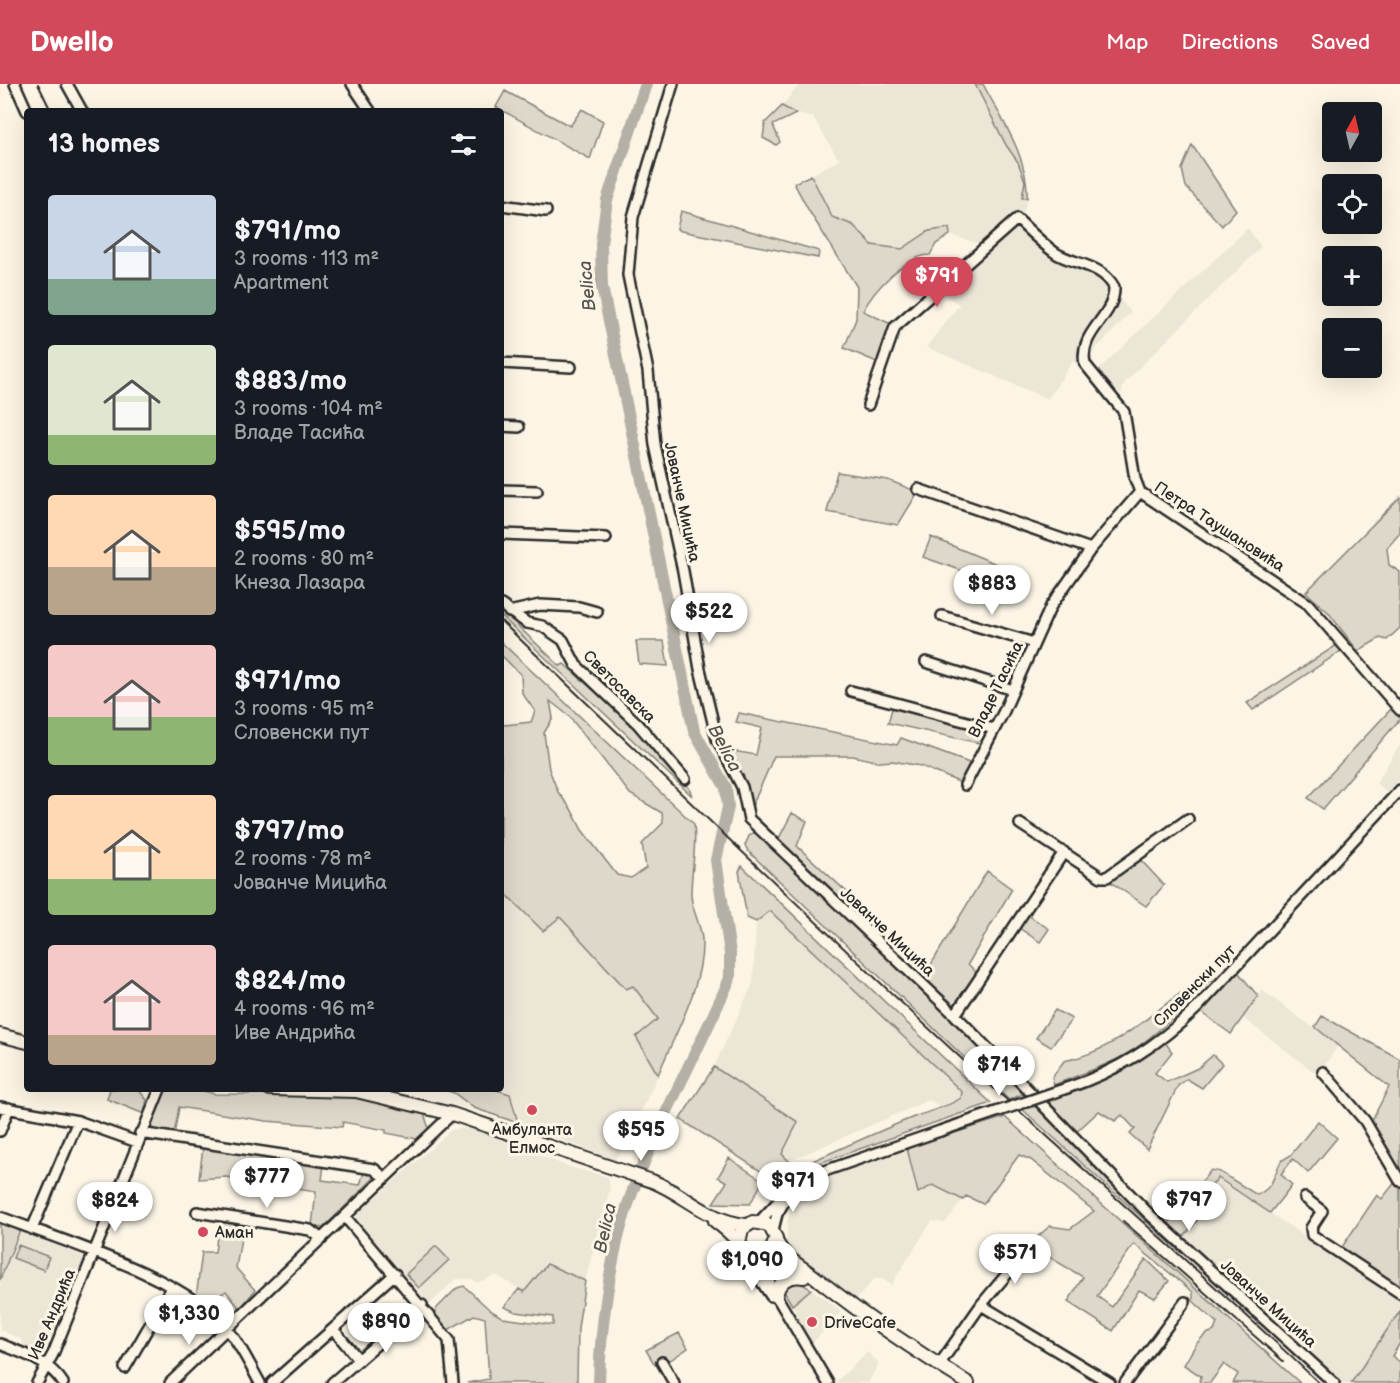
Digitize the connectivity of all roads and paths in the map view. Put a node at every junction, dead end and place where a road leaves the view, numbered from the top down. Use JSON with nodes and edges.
{"nodes":[{"id":1,"x":15,"y":84,"type":"edge"},
{"id":2,"x":67,"y":84,"type":"edge"},
{"id":3,"x":352,"y":84,"type":"edge"},
{"id":4,"x":673,"y":84,"type":"edge"},
{"id":5,"x":26,"y":108,"type":"edge"},
{"id":6,"x":80,"y":108,"type":"edge"},
{"id":7,"x":368,"y":108,"type":"edge"},
{"id":8,"x":504,"y":206,"type":"edge"},
{"id":9,"x":546,"y":212,"type":"dead end"},
{"id":10,"x":504,"y":363,"type":"edge"},
{"id":11,"x":571,"y":367,"type":"dead end"},
{"id":12,"x":868,"y":405,"type":"dead end"},
{"id":13,"x":504,"y":426,"type":"edge"},
{"id":14,"x":519,"y":427,"type":"dead end"},
{"id":15,"x":918,"y":489,"type":"dead end"},
{"id":16,"x":504,"y":490,"type":"edge"},
{"id":17,"x":537,"y":491,"type":"dead end"},
{"id":18,"x":1140,"y":492,"type":"junction"},
{"id":19,"x":504,"y":534,"type":"edge"},
{"id":20,"x":606,"y":538,"type":"dead end"},
{"id":21,"x":1091,"y":549,"type":"junction"},
{"id":22,"x":504,"y":608,"type":"edge"},
{"id":23,"x":508,"y":612,"type":"junction"},
{"id":24,"x":597,"y":612,"type":"dead end"},
{"id":25,"x":942,"y":616,"type":"dead end"},
{"id":26,"x":1034,"y":643,"type":"junction"},
{"id":27,"x":926,"y":662,"type":"dead end"},
{"id":28,"x":1012,"y":690,"type":"junction"},
{"id":29,"x":851,"y":691,"type":"dead end"},
{"id":30,"x":1400,"y":710,"type":"edge"},
{"id":31,"x":994,"y":729,"type":"junction"},
{"id":32,"x":685,"y":779,"type":"dead end"},
{"id":33,"x":965,"y":785,"type":"dead end"},
{"id":34,"x":1400,"y":790,"type":"edge"},
{"id":35,"x":1188,"y":819,"type":"dead end"},
{"id":36,"x":1020,"y":824,"type":"dead end"},
{"id":37,"x":1064,"y":852,"type":"junction"},
{"id":38,"x":955,"y":1015,"type":"junction"},
{"id":39,"x":0,"y":1035,"type":"edge"},
{"id":40,"x":24,"y":1041,"type":"edge"},
{"id":41,"x":1323,"y":1072,"type":"dead end"},
{"id":42,"x":159,"y":1092,"type":"edge"},
{"id":43,"x":360,"y":1092,"type":"edge"},
{"id":44,"x":5,"y":1107,"type":"edge"},
{"id":45,"x":452,"y":1114,"type":"junction"},
{"id":46,"x":78,"y":1121,"type":"junction"},
{"id":47,"x":0,"y":1131,"type":"edge"},
{"id":48,"x":138,"y":1138,"type":"junction"},
{"id":49,"x":385,"y":1178,"type":"junction"},
{"id":50,"x":1400,"y":1181,"type":"edge"},
{"id":51,"x":791,"y":1190,"type":"junction"},
{"id":52,"x":1305,"y":1198,"type":"dead end"},
{"id":53,"x":197,"y":1212,"type":"dead end"},
{"id":54,"x":707,"y":1214,"type":"junction"},
{"id":55,"x":0,"y":1217,"type":"edge"},
{"id":56,"x":346,"y":1218,"type":"junction"},
{"id":57,"x":759,"y":1222,"type":"junction"},
{"id":58,"x":746,"y":1225,"type":"junction"},
{"id":59,"x":32,"y":1229,"type":"junction"},
{"id":60,"x":775,"y":1235,"type":"junction"},
{"id":61,"x":322,"y":1239,"type":"junction"},
{"id":62,"x":739,"y":1243,"type":"junction"},
{"id":63,"x":1028,"y":1248,"type":"dead end"},
{"id":64,"x":92,"y":1252,"type":"junction"},
{"id":65,"x":760,"y":1258,"type":"junction"},
{"id":66,"x":395,"y":1274,"type":"junction"},
{"id":67,"x":804,"y":1277,"type":"junction"},
{"id":68,"x":171,"y":1287,"type":"junction"},
{"id":69,"x":827,"y":1288,"type":"junction"},
{"id":70,"x":1400,"y":1293,"type":"edge"},
{"id":71,"x":776,"y":1296,"type":"junction"},
{"id":72,"x":1185,"y":1302,"type":"dead end"},
{"id":73,"x":422,"y":1305,"type":"junction"},
{"id":74,"x":981,"y":1305,"type":"junction"},
{"id":75,"x":782,"y":1308,"type":"junction"},
{"id":76,"x":226,"y":1329,"type":"junction"},
{"id":77,"x":333,"y":1329,"type":"junction"},
{"id":78,"x":0,"y":1344,"type":"edge"},
{"id":79,"x":358,"y":1360,"type":"junction"},
{"id":80,"x":662,"y":1362,"type":"dead end"},
{"id":81,"x":46,"y":1364,"type":"junction"},
{"id":82,"x":939,"y":1365,"type":"junction"},
{"id":83,"x":125,"y":1368,"type":"dead end"},
{"id":84,"x":37,"y":1383,"type":"edge"},
{"id":85,"x":63,"y":1383,"type":"edge"},
{"id":86,"x":170,"y":1383,"type":"edge"},
{"id":87,"x":260,"y":1383,"type":"edge"},
{"id":88,"x":272,"y":1383,"type":"edge"},
{"id":89,"x":332,"y":1383,"type":"edge"},
{"id":90,"x":453,"y":1383,"type":"edge"},
{"id":91,"x":674,"y":1383,"type":"edge"},
{"id":92,"x":828,"y":1383,"type":"edge"},
{"id":93,"x":968,"y":1383,"type":"edge"},
{"id":94,"x":1110,"y":1383,"type":"edge"},
{"id":95,"x":1125,"y":1383,"type":"edge"},
{"id":96,"x":1334,"y":1383,"type":"edge"}],
"edges":[{"from":1,"to":5,"type":"street"},
{"from":2,"to":6,"type":"street"},
{"from":3,"to":7,"type":"street"},
{"from":4,"to":38,"type":"street","name":"Јованче Мицића"},
{"from":8,"to":9,"type":"street"},
{"from":10,"to":11,"type":"street"},
{"from":12,"to":18,"type":"street","name":"Петра Таушановића"},
{"from":13,"to":14,"type":"street"},
{"from":15,"to":21,"type":"street"},
{"from":16,"to":17,"type":"street"},
{"from":18,"to":21,"type":"street","name":"Владе Тасића"},
{"from":18,"to":30,"type":"street","name":"Петра Таушановића"},
{"from":19,"to":20,"type":"street"},
{"from":21,"to":26,"type":"street","name":"Владе Тасића"},
{"from":22,"to":23,"type":"street","name":"Светосавска"},
{"from":23,"to":24,"type":"street"},
{"from":23,"to":32,"type":"street","name":"Светосавска"},
{"from":25,"to":26,"type":"street"},
{"from":26,"to":28,"type":"street","name":"Владе Тасића"},
{"from":27,"to":28,"type":"street"},
{"from":28,"to":31,"type":"street","name":"Владе Тасића"},
{"from":29,"to":31,"type":"street"},
{"from":31,"to":33,"type":"street","name":"Владе Тасића"},
{"from":34,"to":51,"type":"street","name":"Словенски пут","bridge":true},
{"from":35,"to":37,"type":"street"},
{"from":36,"to":37,"type":"street"},
{"from":37,"to":38,"type":"street"},
{"from":38,"to":96,"type":"street","name":"Јованче Мицића"},
{"from":39,"to":40,"type":"main road"},
{"from":41,"to":50,"type":"street"},
{"from":42,"to":48,"type":"street","name":"Иве Андрића"},
{"from":43,"to":45,"type":"main road"},
{"from":44,"to":46,"type":"street"},
{"from":44,"to":47,"type":"street"},
{"from":45,"to":49,"type":"street"},
{"from":45,"to":54,"type":"main road"},
{"from":46,"to":48,"type":"street"},
{"from":46,"to":59,"type":"street"},
{"from":48,"to":49,"type":"street"},
{"from":48,"to":64,"type":"street","name":"Иве Андрића"},
{"from":49,"to":56,"type":"street"},
{"from":51,"to":57,"type":"street","name":"Словенски пут"},
{"from":51,"to":60,"type":"street"},
{"from":52,"to":70,"type":"street"},
{"from":53,"to":61,"type":"street"},
{"from":54,"to":58,"type":"main road"},
{"from":54,"to":62,"type":"main road"},
{"from":55,"to":59,"type":"street"},
{"from":56,"to":61,"type":"street"},
{"from":56,"to":66,"type":"street"},
{"from":57,"to":58,"type":"main road"},
{"from":57,"to":60,"type":"main road"},
{"from":58,"to":62,"type":"main road"},
{"from":59,"to":64,"type":"street"},
{"from":60,"to":65,"type":"main road"},
{"from":60,"to":69,"type":"main road"},
{"from":61,"to":76,"type":"street"},
{"from":62,"to":65,"type":"main road"},
{"from":63,"to":74,"type":"street"},
{"from":64,"to":68,"type":"street"},
{"from":64,"to":81,"type":"street","name":"Иве Андрића"},
{"from":65,"to":67,"type":"main road"},
{"from":65,"to":71,"type":"street"},
{"from":65,"to":75,"type":"street"},
{"from":66,"to":73,"type":"street"},
{"from":66,"to":77,"type":"street"},
{"from":67,"to":69,"type":"main road"},
{"from":67,"to":71,"type":"main road"},
{"from":68,"to":76,"type":"street"},
{"from":68,"to":83,"type":"street"},
{"from":69,"to":82,"type":"main road"},
{"from":71,"to":75,"type":"street"},
{"from":72,"to":95,"type":"street"},
{"from":73,"to":79,"type":"street"},
{"from":73,"to":90,"type":"street"},
{"from":74,"to":82,"type":"street"},
{"from":74,"to":94,"type":"street"},
{"from":75,"to":92,"type":"street"},
{"from":76,"to":86,"type":"street"},
{"from":76,"to":87,"type":"street"},
{"from":77,"to":79,"type":"street"},
{"from":77,"to":88,"type":"street"},
{"from":78,"to":81,"type":"street"},
{"from":79,"to":89,"type":"street"},
{"from":80,"to":91,"type":"street"},
{"from":81,"to":84,"type":"street","name":"Иве Андрића"},
{"from":81,"to":85,"type":"street"},
{"from":82,"to":93,"type":"main road"}]}
